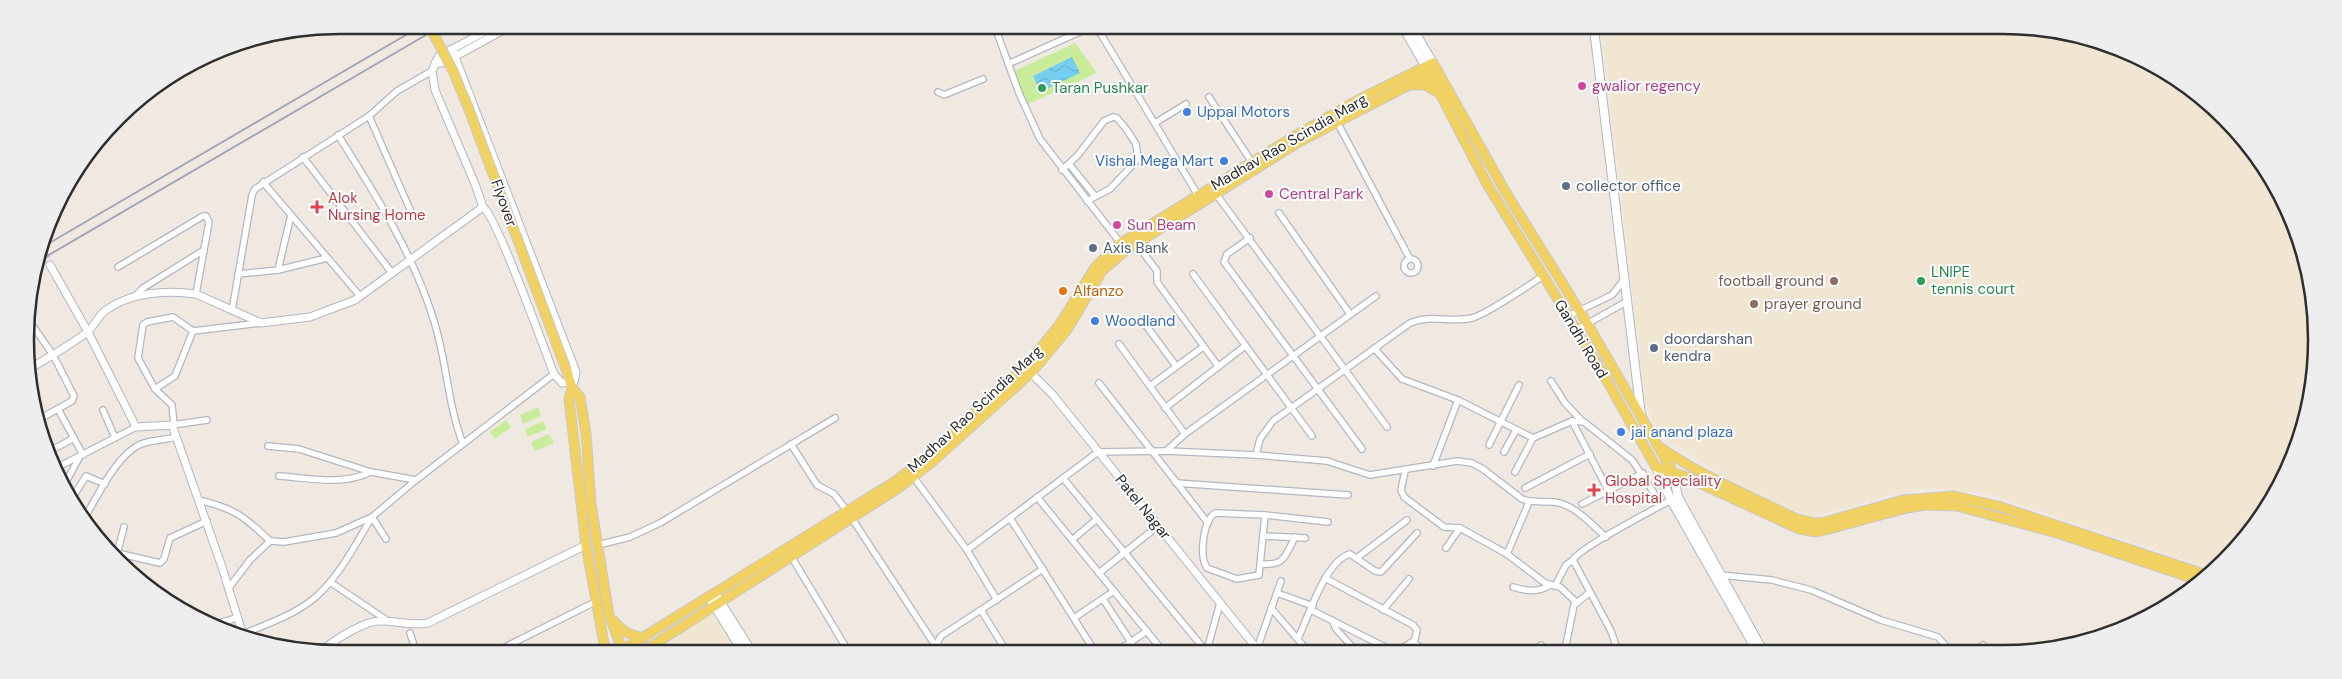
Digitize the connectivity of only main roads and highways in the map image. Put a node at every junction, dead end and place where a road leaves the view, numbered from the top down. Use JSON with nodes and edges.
{"nodes":[{"id":1,"x":434,"y":34,"type":"edge"},
{"id":2,"x":1407,"y":34,"type":"edge"},
{"id":3,"x":1414,"y":34,"type":"edge"},
{"id":4,"x":1595,"y":34,"type":"edge"},
{"id":5,"x":1431,"y":68,"type":"junction"},
{"id":6,"x":1407,"y":86,"type":"junction"},
{"id":7,"x":1441,"y":94,"type":"junction"},
{"id":8,"x":1335,"y":118,"type":"junction"},
{"id":9,"x":1254,"y":165,"type":"junction"},
{"id":10,"x":1200,"y":199,"type":"junction"},
{"id":11,"x":1123,"y":247,"type":"junction"},
{"id":12,"x":572,"y":386,"type":"junction"},
{"id":13,"x":1641,"y":415,"type":"junction"},
{"id":14,"x":1642,"y":442,"type":"junction"},
{"id":15,"x":1660,"y":447,"type":"junction"},
{"id":16,"x":1656,"y":466,"type":"junction"},
{"id":17,"x":1673,"y":472,"type":"junction"},
{"id":18,"x":850,"y":514,"type":"junction"},
{"id":19,"x":2200,"y":573,"type":"edge"},
{"id":20,"x":2193,"y":578,"type":"edge"},
{"id":21,"x":714,"y":599,"type":"junction"},
{"id":22,"x":609,"y":615,"type":"junction"},
{"id":23,"x":644,"y":638,"type":"junction"},
{"id":24,"x":604,"y":645,"type":"edge"},
{"id":25,"x":621,"y":645,"type":"edge"},
{"id":26,"x":631,"y":645,"type":"edge"},
{"id":27,"x":652,"y":645,"type":"edge"},
{"id":28,"x":739,"y":645,"type":"edge"},
{"id":29,"x":747,"y":645,"type":"edge"},
{"id":30,"x":1753,"y":645,"type":"edge"},
{"id":31,"x":1760,"y":645,"type":"edge"}],
"edges":[{"from":1,"to":12,"type":"main road","name":"Flyover","bridge":true},
{"from":2,"to":5,"type":"main road","name":"Gandhi Road"},
{"from":3,"to":5,"type":"main road"},
{"from":4,"to":13,"type":"main road"},
{"from":5,"to":6,"type":"main road","name":"Madhav Rao Scindia Marg"},
{"from":5,"to":7,"type":"main road","name":"Gandhi Road"},
{"from":5,"to":8,"type":"main road","name":"Madhav Rao Scindia Marg"},
{"from":5,"to":13,"type":"main road"},
{"from":6,"to":7,"type":"main road"},
{"from":6,"to":8,"type":"main road","name":"Madhav Rao Scindia Marg"},
{"from":7,"to":14,"type":"main road","name":"Gandhi Road"},
{"from":8,"to":9,"type":"main road","name":"Madhav Rao Scindia Marg"},
{"from":9,"to":10,"type":"main road","name":"Madhav Rao Scindia Marg"},
{"from":9,"to":10,"type":"main road","name":"Madhav Rao Scindia Marg"},
{"from":10,"to":11,"type":"main road","name":"Madhav Rao Scindia Marg"},
{"from":10,"to":11,"type":"main road","name":"Madhav Rao Scindia Marg"},
{"from":11,"to":18,"type":"main road","name":"Madhav Rao Scindia Marg"},
{"from":12,"to":22,"type":"main road","name":"Flyover"},
{"from":12,"to":24,"type":"main road"},
{"from":13,"to":15,"type":"main road"},
{"from":14,"to":15,"type":"main road"},
{"from":14,"to":16,"type":"main road","name":"Gandhi Road"},
{"from":15,"to":17,"type":"main road"},
{"from":15,"to":19,"type":"main road"},
{"from":16,"to":17,"type":"main road"},
{"from":16,"to":30,"type":"main road","name":"Gandhi Road"},
{"from":17,"to":20,"type":"main road"},
{"from":17,"to":31,"type":"main road"},
{"from":18,"to":21,"type":"main road","name":"Madhav Rao Scindia Marg"},
{"from":18,"to":21,"type":"main road","name":"Madhav Rao Scindia Marg"},
{"from":21,"to":23,"type":"main road","name":"Madhav Rao Scindia Marg"},
{"from":21,"to":27,"type":"main road","name":"Madhav Rao Scindia Marg"},
{"from":21,"to":28,"type":"main road"},
{"from":21,"to":29,"type":"main road"},
{"from":22,"to":23,"type":"main road"},
{"from":22,"to":25,"type":"main road","name":"Flyover"},
{"from":23,"to":26,"type":"main road","name":"Madhav Rao Scindia Marg"}]}
